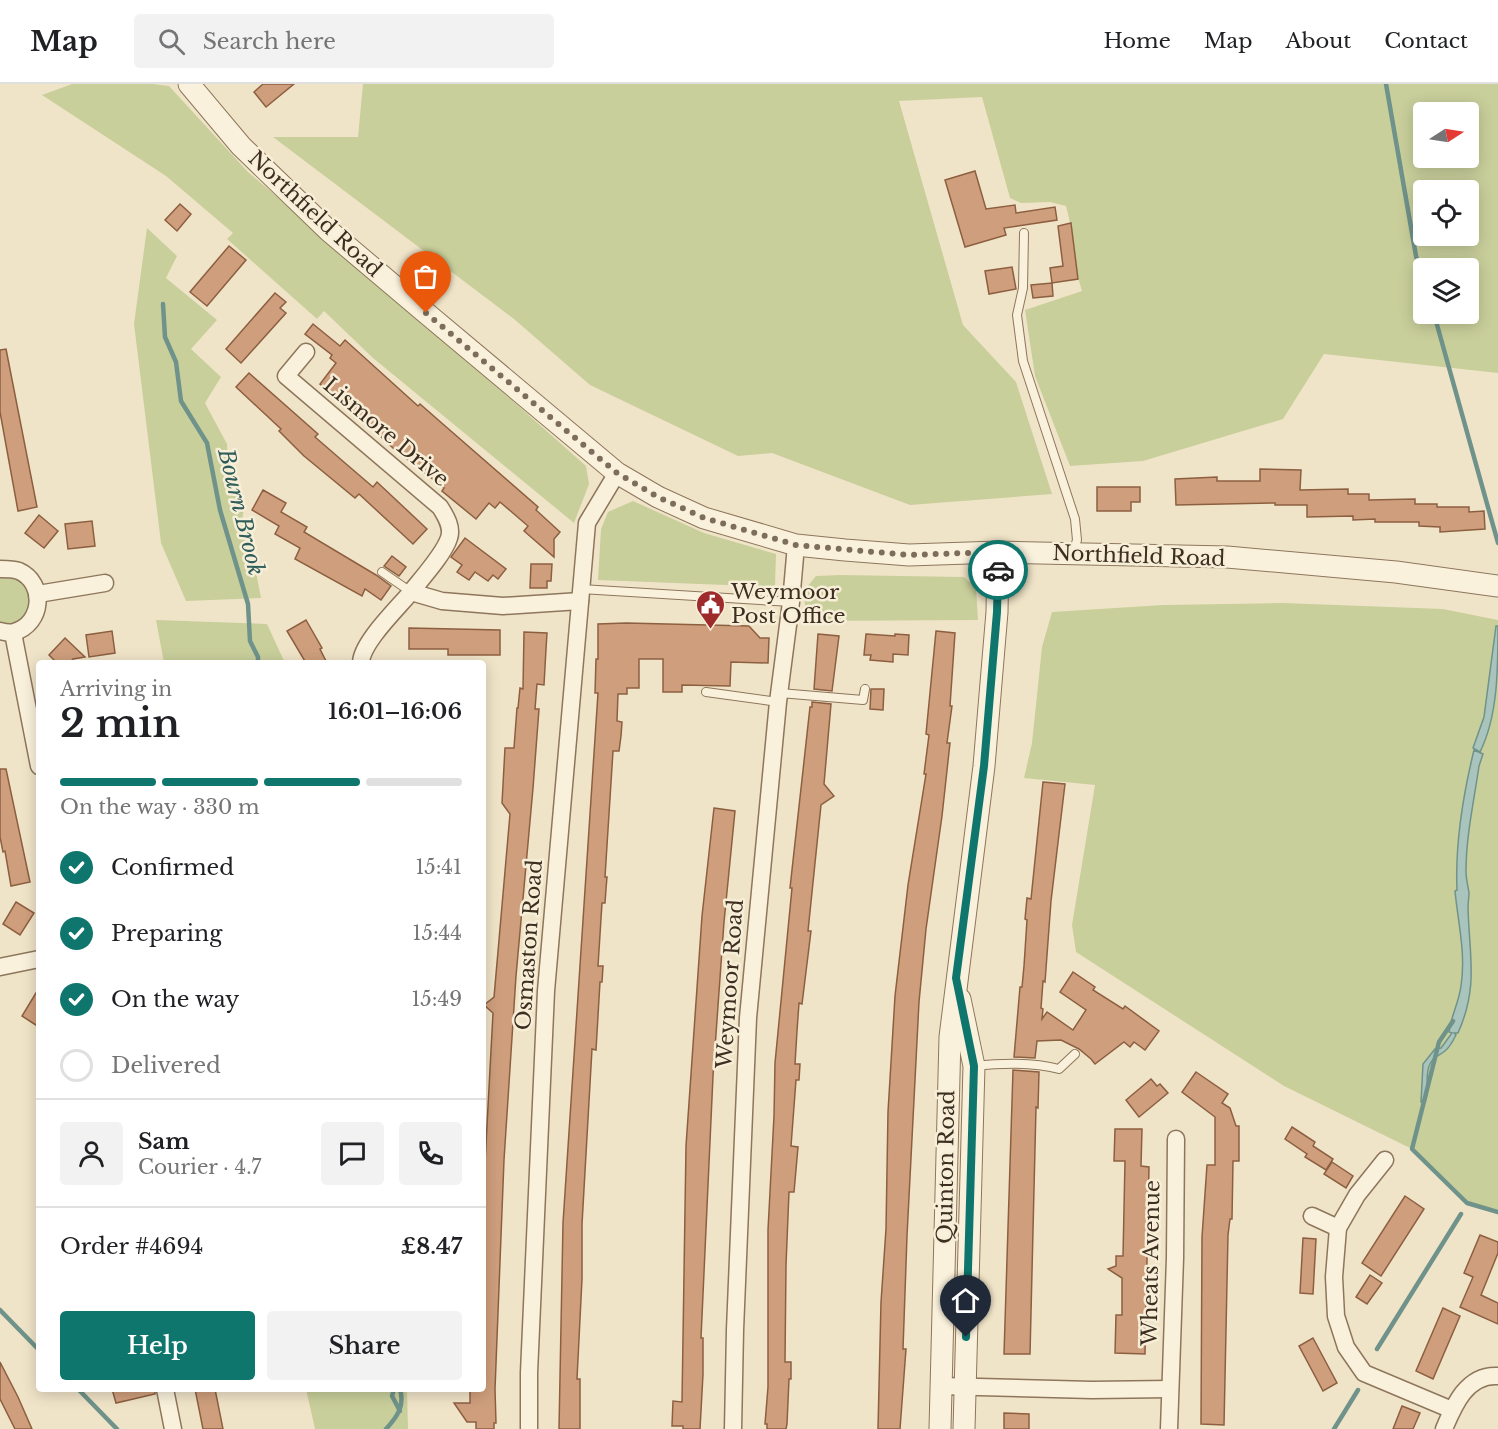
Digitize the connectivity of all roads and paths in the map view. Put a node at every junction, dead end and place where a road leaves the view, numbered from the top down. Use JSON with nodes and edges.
{"nodes":[{"id":1,"x":190,"y":84,"type":"edge"},
{"id":2,"x":1024,"y":233,"type":"dead end"},
{"id":3,"x":306,"y":352,"type":"dead end"},
{"id":4,"x":617,"y":473,"type":"junction"},
{"id":5,"x":796,"y":545,"type":"junction"},
{"id":6,"x":998,"y":552,"type":"junction"},
{"id":7,"x":1073,"y":554,"type":"junction"},
{"id":8,"x":0,"y":569,"type":"edge"},
{"id":9,"x":382,"y":573,"type":"dead end"},
{"id":10,"x":105,"y":583,"type":"dead end"},
{"id":11,"x":1498,"y":586,"type":"edge"},
{"id":12,"x":411,"y":592,"type":"junction"},
{"id":13,"x":38,"y":594,"type":"junction"},
{"id":14,"x":581,"y":595,"type":"junction"},
{"id":15,"x":791,"y":602,"type":"junction"},
{"id":16,"x":6,"y":632,"type":"edge"},
{"id":17,"x":360,"y":660,"type":"edge"},
{"id":18,"x":865,"y":689,"type":"dead end"},
{"id":19,"x":706,"y":692,"type":"dead end"},
{"id":20,"x":779,"y":697,"type":"junction"},
{"id":21,"x":36,"y":754,"type":"edge"},
{"id":22,"x":36,"y":960,"type":"edge"},
{"id":23,"x":0,"y":967,"type":"edge"},
{"id":24,"x":956,"y":978,"type":"junction"},
{"id":25,"x":1075,"y":1054,"type":"dead end"},
{"id":26,"x":974,"y":1066,"type":"junction"},
{"id":27,"x":1176,"y":1139,"type":"dead end"},
{"id":28,"x":1384,"y":1160,"type":"dead end"},
{"id":29,"x":1312,"y":1216,"type":"dead end"},
{"id":30,"x":1338,"y":1228,"type":"junction"},
{"id":31,"x":1498,"y":1376,"type":"edge"},
{"id":32,"x":940,"y":1386,"type":"junction"},
{"id":33,"x":964,"y":1386,"type":"junction"},
{"id":34,"x":1170,"y":1389,"type":"junction"},
{"id":35,"x":166,"y":1392,"type":"edge"},
{"id":36,"x":1452,"y":1410,"type":"junction"},
{"id":37,"x":173,"y":1429,"type":"edge"},
{"id":38,"x":529,"y":1429,"type":"edge"},
{"id":39,"x":733,"y":1429,"type":"edge"},
{"id":40,"x":940,"y":1429,"type":"edge"},
{"id":41,"x":964,"y":1429,"type":"edge"},
{"id":42,"x":1169,"y":1429,"type":"edge"},
{"id":43,"x":1444,"y":1429,"type":"edge"}],
"edges":[{"from":1,"to":4,"type":"street","name":"Northfield Road"},
{"from":2,"to":7,"type":"lane"},
{"from":3,"to":12,"type":"street","name":"Lismore Drive"},
{"from":4,"to":5,"type":"street","name":"Northfield Road"},
{"from":4,"to":14,"type":"street","name":"Osmaston Road"},
{"from":5,"to":6,"type":"street","name":"Northfield Road"},
{"from":5,"to":15,"type":"street","name":"Weymoor Road"},
{"from":6,"to":7,"type":"street","name":"Northfield Road"},
{"from":6,"to":24,"type":"street","name":"Quinton Road"},
{"from":7,"to":11,"type":"street","name":"Northfield Road"},
{"from":8,"to":13,"type":"street"},
{"from":9,"to":12,"type":"lane"},
{"from":10,"to":13,"type":"street"},
{"from":12,"to":14,"type":"street"},
{"from":12,"to":17,"type":"street"},
{"from":13,"to":16,"type":"street"},
{"from":14,"to":15,"type":"lane"},
{"from":14,"to":38,"type":"street","name":"Osmaston Road"},
{"from":15,"to":20,"type":"street","name":"Weymoor Road"},
{"from":16,"to":21,"type":"street"},
{"from":18,"to":20,"type":"lane"},
{"from":19,"to":20,"type":"lane"},
{"from":20,"to":39,"type":"street","name":"Weymoor Road"},
{"from":22,"to":23,"type":"street"},
{"from":24,"to":26,"type":"street","name":"Quinton Road"},
{"from":24,"to":32,"type":"street","name":"Quinton Road"},
{"from":25,"to":26,"type":"lane"},
{"from":26,"to":33,"type":"street","name":"Quinton Road"},
{"from":27,"to":34,"type":"street","name":"Wheats Avenue"},
{"from":28,"to":30,"type":"street"},
{"from":29,"to":30,"type":"street"},
{"from":30,"to":36,"type":"street"},
{"from":31,"to":36,"type":"street"},
{"from":32,"to":33,"type":"street"},
{"from":32,"to":40,"type":"street","name":"Quinton Road"},
{"from":33,"to":34,"type":"street"},
{"from":33,"to":41,"type":"street","name":"Quinton Road"},
{"from":34,"to":42,"type":"street","name":"Wheats Avenue"},
{"from":35,"to":37,"type":"street"},
{"from":36,"to":43,"type":"street"}]}
